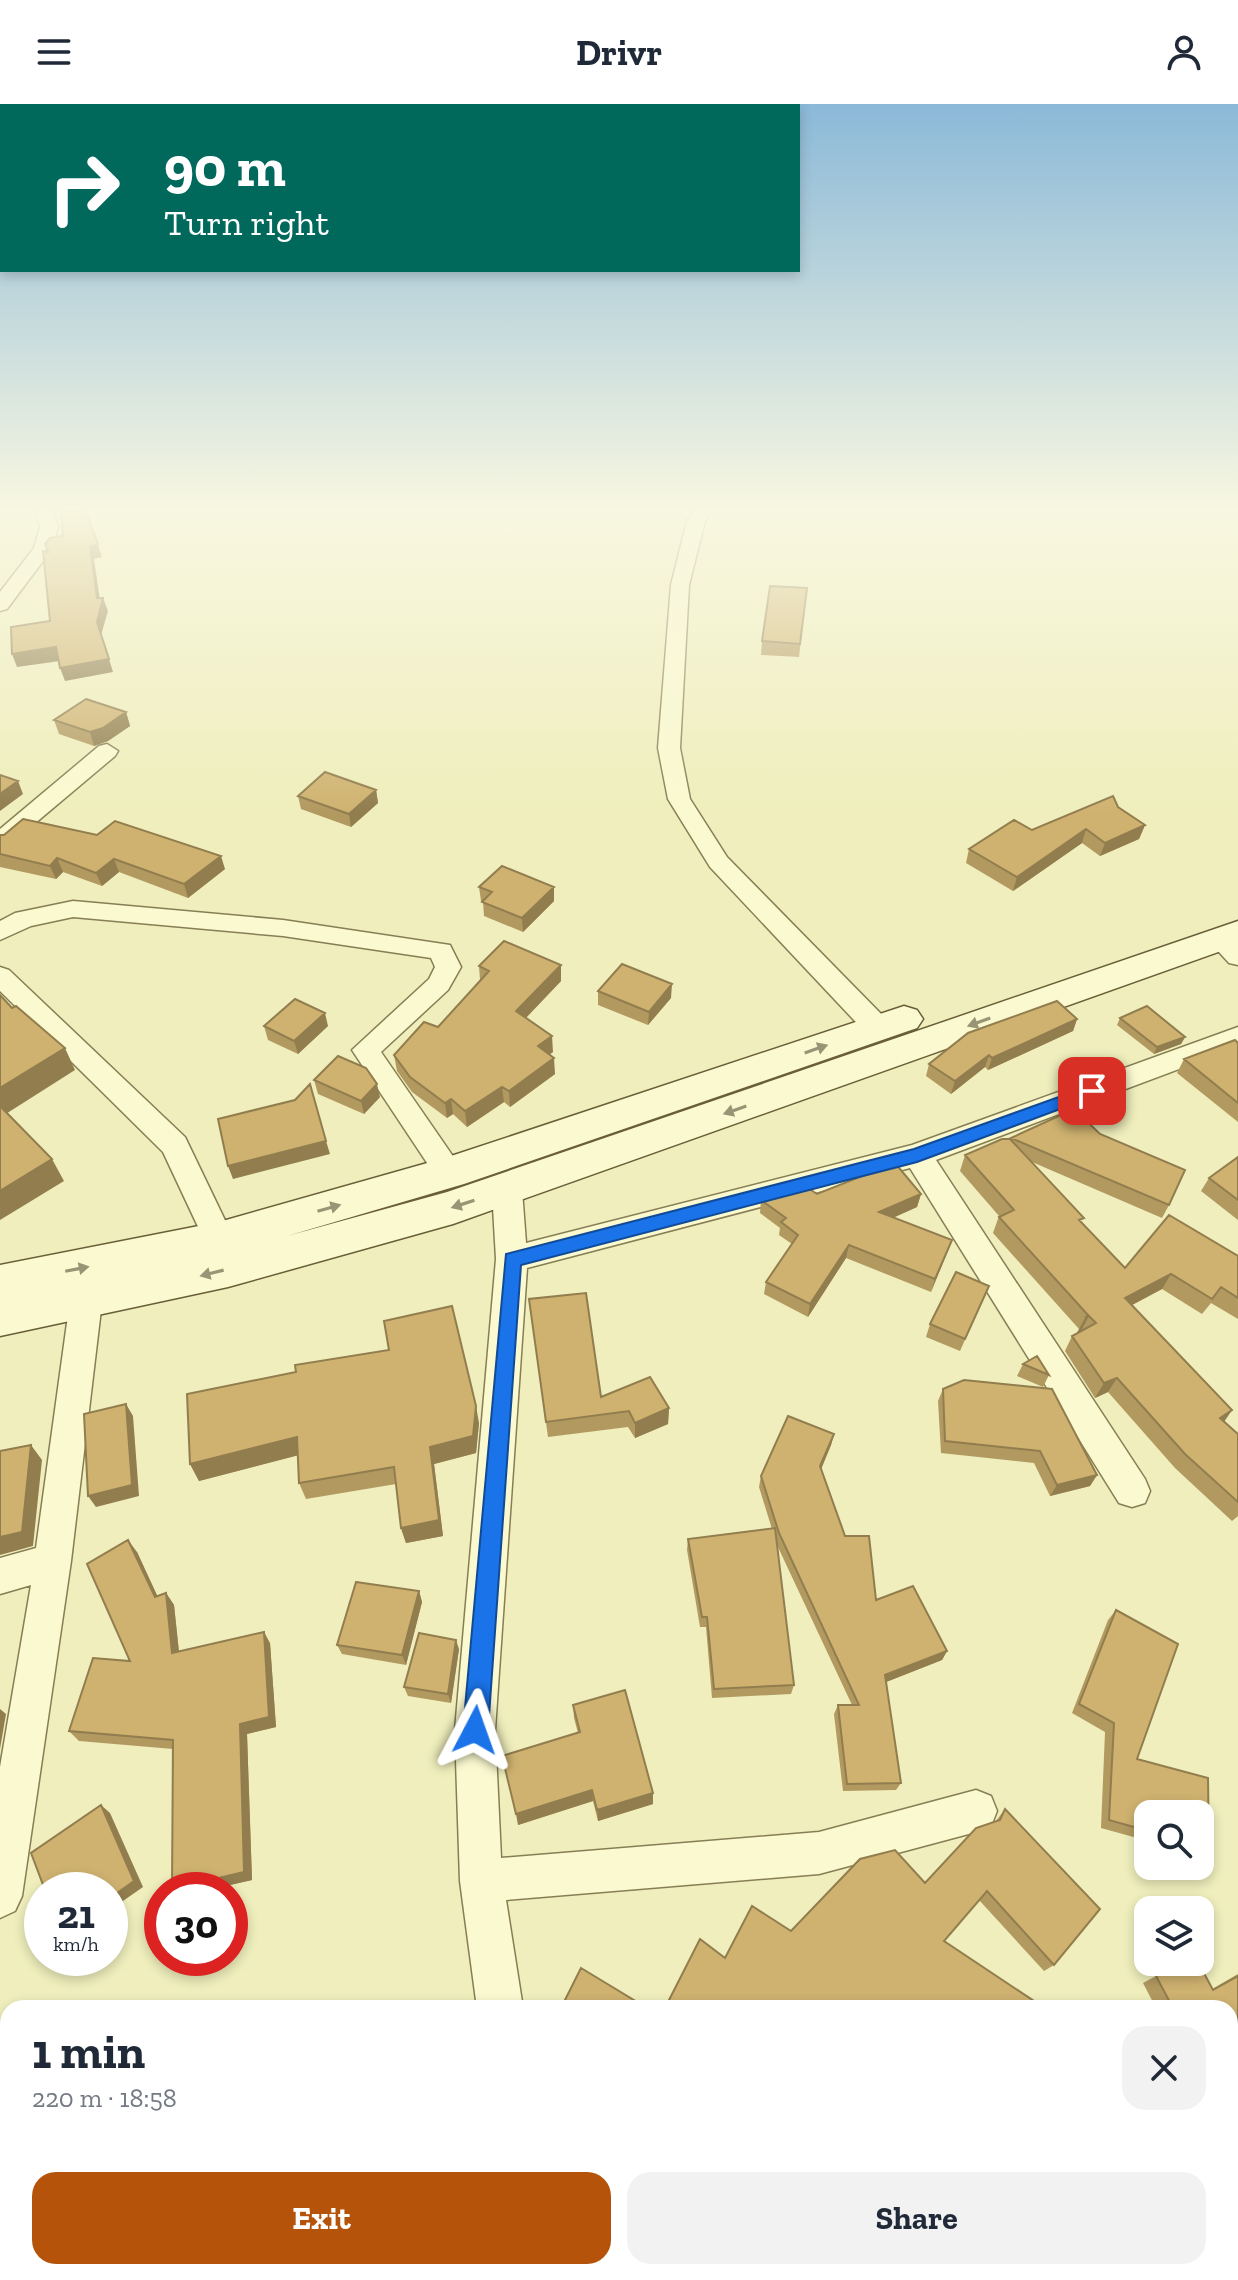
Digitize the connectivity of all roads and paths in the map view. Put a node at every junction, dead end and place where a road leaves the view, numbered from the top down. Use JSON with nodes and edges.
{"nodes":[{"id":1,"x":678,"y":611,"type":"edge"},
{"id":2,"x":107,"y":751,"type":"dead end"},
{"id":3,"x":0,"y":841,"type":"edge"},
{"id":4,"x":0,"y":904,"type":"edge"},
{"id":5,"x":24,"y":919,"type":"junction"},
{"id":6,"x":0,"y":932,"type":"edge"},
{"id":7,"x":1233,"y":933,"type":"edge"},
{"id":8,"x":1131,"y":954,"type":"junction"},
{"id":9,"x":0,"y":976,"type":"edge"},
{"id":10,"x":878,"y":1028,"type":"junction"},
{"id":11,"x":1238,"y":1037,"type":"edge"},
{"id":12,"x":608,"y":1137,"type":"junction"},
{"id":13,"x":917,"y":1155,"type":"junction"},
{"id":14,"x":449,"y":1173,"type":"junction"},
{"id":15,"x":507,"y":1190,"type":"junction"},
{"id":16,"x":219,"y":1239,"type":"junction"},
{"id":17,"x":512,"y":1259,"type":"junction"},
{"id":18,"x":0,"y":1283,"type":"edge"},
{"id":19,"x":86,"y":1301,"type":"junction"},
{"id":20,"x":0,"y":1317,"type":"edge"},
{"id":21,"x":1132,"y":1491,"type":"dead end"},
{"id":22,"x":53,"y":1561,"type":"junction"},
{"id":23,"x":0,"y":1576,"type":"edge"},
{"id":24,"x":976,"y":1811,"type":"dead end"},
{"id":25,"x":481,"y":1881,"type":"junction"},
{"id":26,"x":0,"y":1896,"type":"edge"},
{"id":27,"x":499,"y":2000,"type":"edge"}],
"edges":[{"from":1,"to":10,"type":"street"},
{"from":2,"to":3,"type":"street"},
{"from":4,"to":5,"type":"street"},
{"from":5,"to":6,"type":"street"},
{"from":5,"to":14,"type":"street"},
{"from":7,"to":8,"type":"main road"},
{"from":8,"to":10,"type":"main road"},
{"from":8,"to":12,"type":"main road","one_way":true},
{"from":9,"to":16,"type":"street"},
{"from":12,"to":10,"type":"main road","one_way":true},
{"from":11,"to":13,"type":"street"},
{"from":12,"to":14,"type":"main road"},
{"from":12,"to":15,"type":"main road"},
{"from":13,"to":17,"type":"street"},
{"from":13,"to":21,"type":"street"},
{"from":16,"to":14,"type":"main road","one_way":true},
{"from":15,"to":17,"type":"street"},
{"from":15,"to":19,"type":"main road","one_way":true},
{"from":18,"to":16,"type":"main road","one_way":true},
{"from":17,"to":25,"type":"street"},
{"from":19,"to":20,"type":"main road"},
{"from":19,"to":22,"type":"street"},
{"from":22,"to":23,"type":"street"},
{"from":22,"to":26,"type":"street"},
{"from":24,"to":25,"type":"street"},
{"from":25,"to":27,"type":"street"}]}
